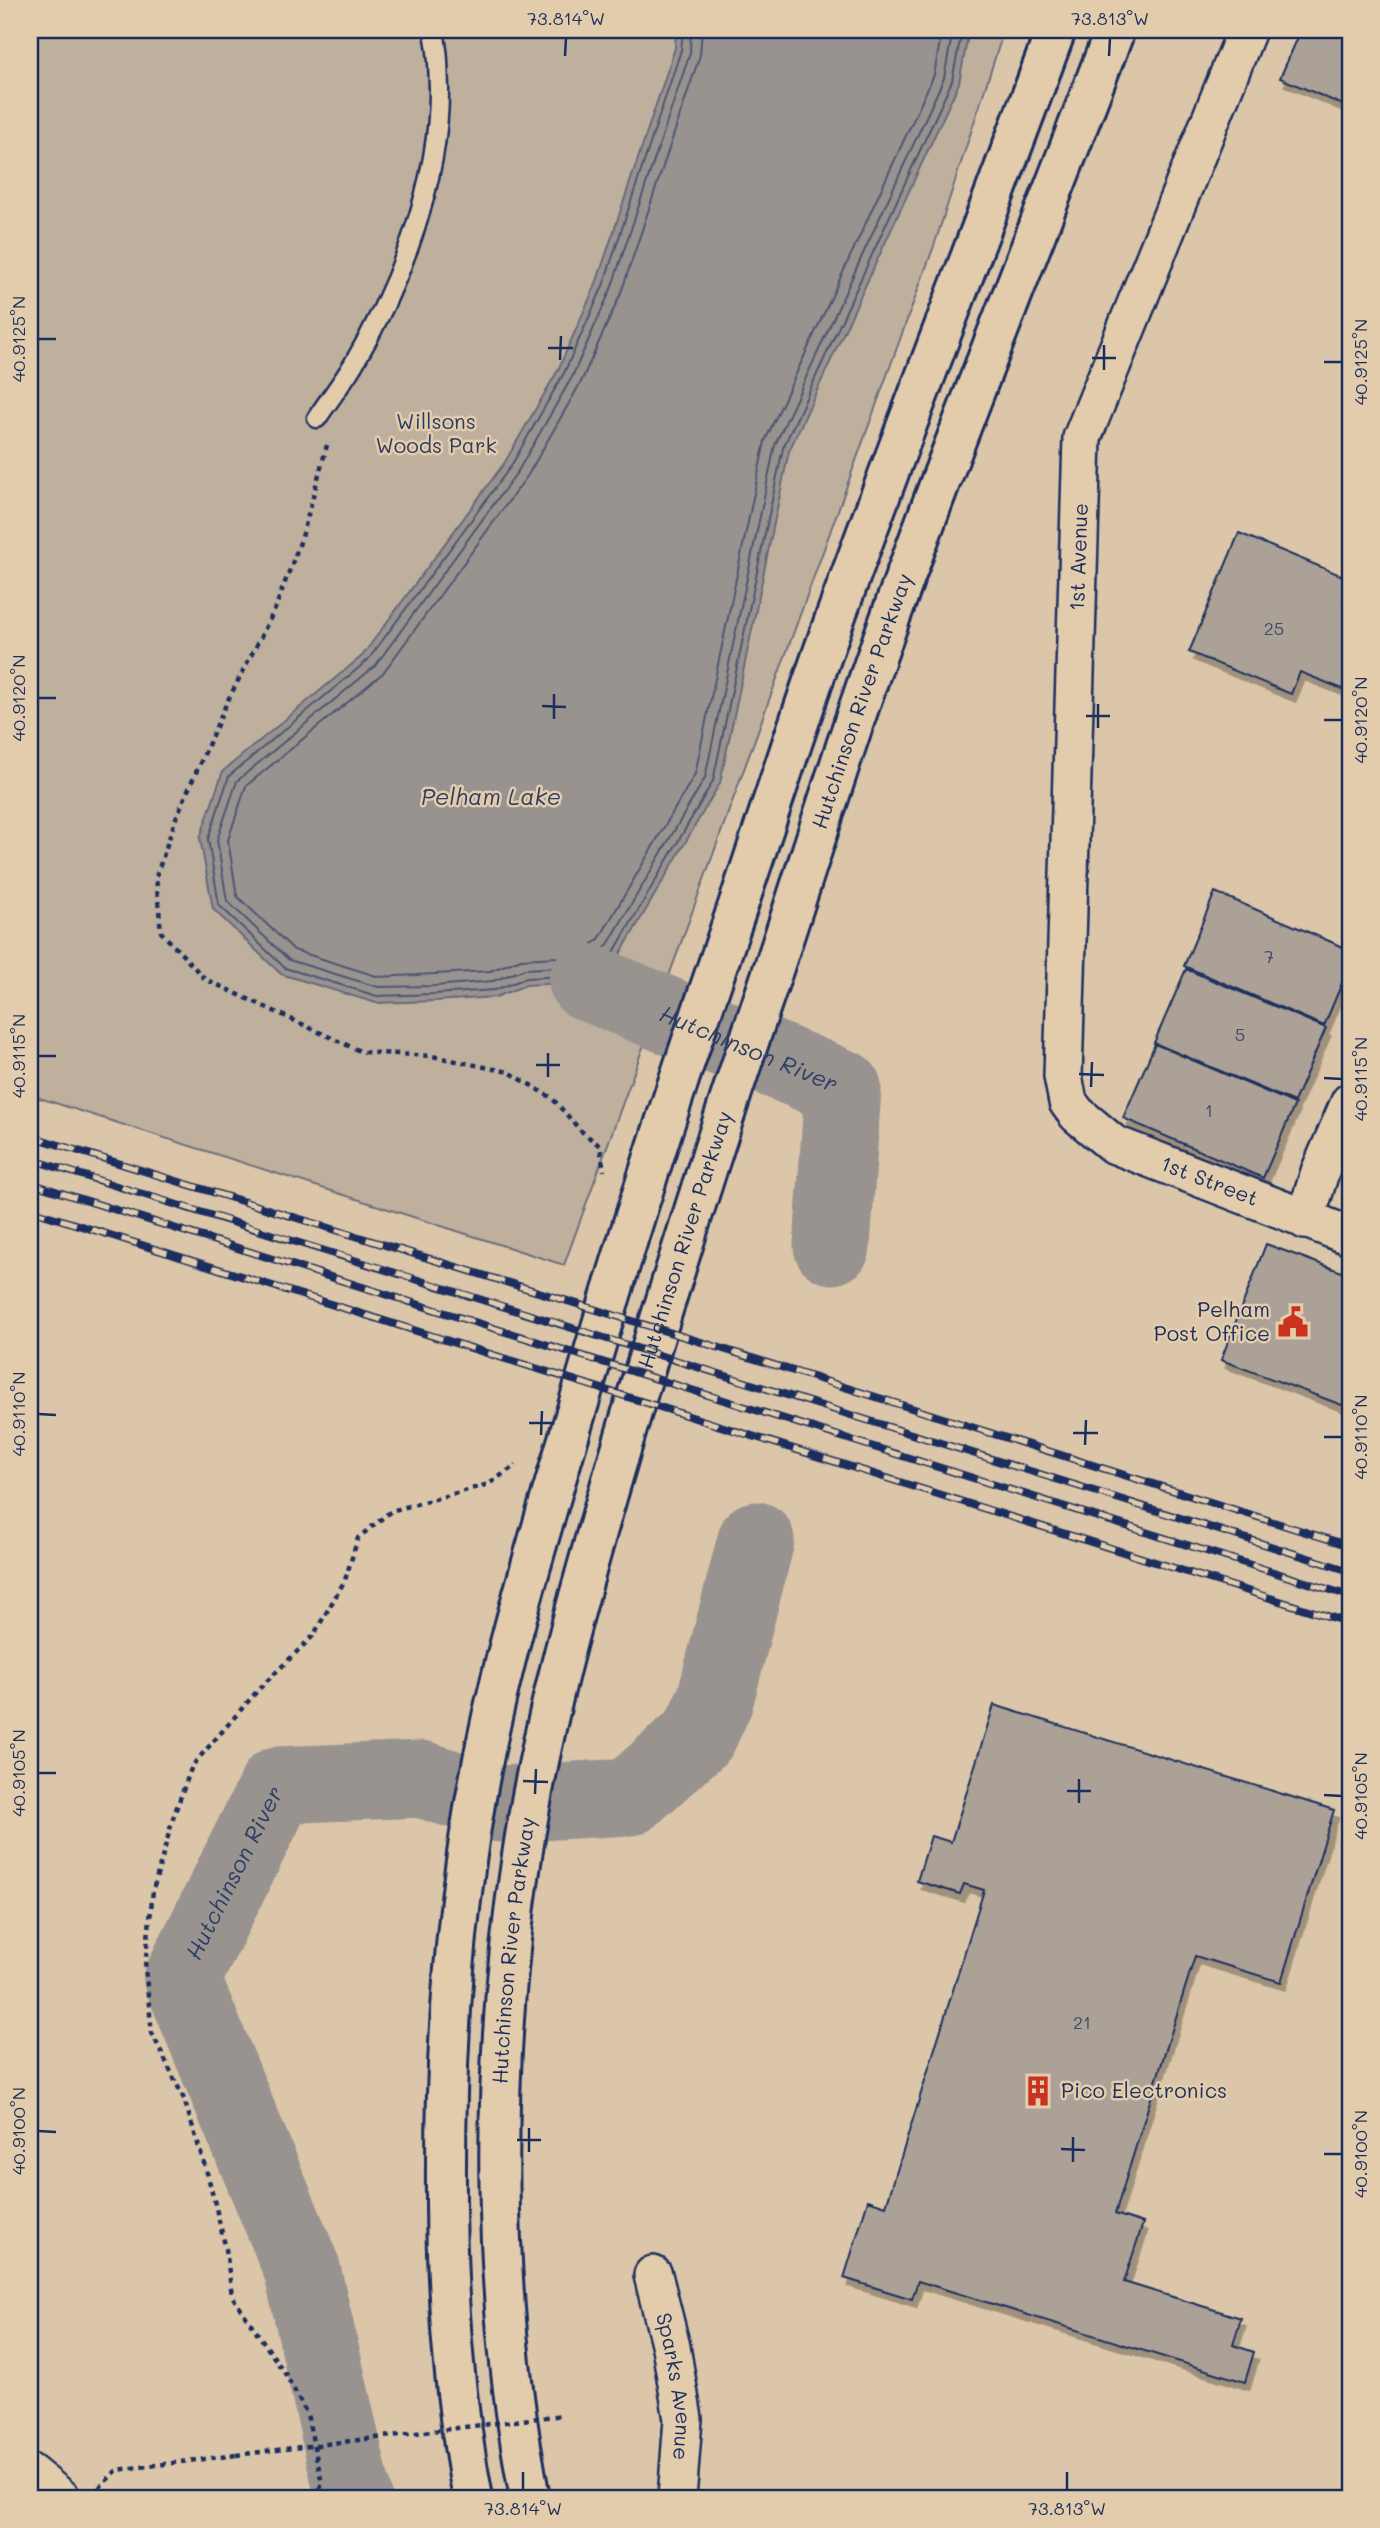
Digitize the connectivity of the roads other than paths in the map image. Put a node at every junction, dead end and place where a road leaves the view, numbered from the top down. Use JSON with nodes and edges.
{"nodes":[{"id":1,"x":433,"y":30,"type":"edge"},
{"id":2,"x":1056,"y":30,"type":"edge"},
{"id":3,"x":1115,"y":30,"type":"edge"},
{"id":4,"x":1247,"y":30,"type":"edge"},
{"id":5,"x":317,"y":418,"type":"road end"},
{"id":6,"x":1350,"y":1102,"type":"edge"},
{"id":7,"x":1077,"y":1114,"type":"joint"},
{"id":8,"x":1306,"y":1220,"type":"junction"},
{"id":9,"x":1350,"y":1236,"type":"edge"},
{"id":10,"x":653,"y":2275,"type":"dead end"},
{"id":11,"x":30,"y":2473,"type":"edge"},
{"id":12,"x":61,"y":2498,"type":"edge"},
{"id":13,"x":473,"y":2498,"type":"edge"},
{"id":14,"x":530,"y":2498,"type":"edge"},
{"id":15,"x":677,"y":2498,"type":"edge"}],
"edges":[{"from":1,"to":5,"type":"lane"},
{"from":2,"to":13,"type":"highway"},
{"from":3,"to":14,"type":"highway","name":"Hutchinson River Parkway"},
{"from":4,"to":7,"type":"street","name":"1st Avenue"},
{"from":6,"to":8,"type":"street"},
{"from":7,"to":8,"type":"street","name":"1st Street"},
{"from":8,"to":9,"type":"street","name":"1st Street"},
{"from":10,"to":15,"type":"street","name":"Sparks Avenue"},
{"from":11,"to":12,"type":"street"}]}
